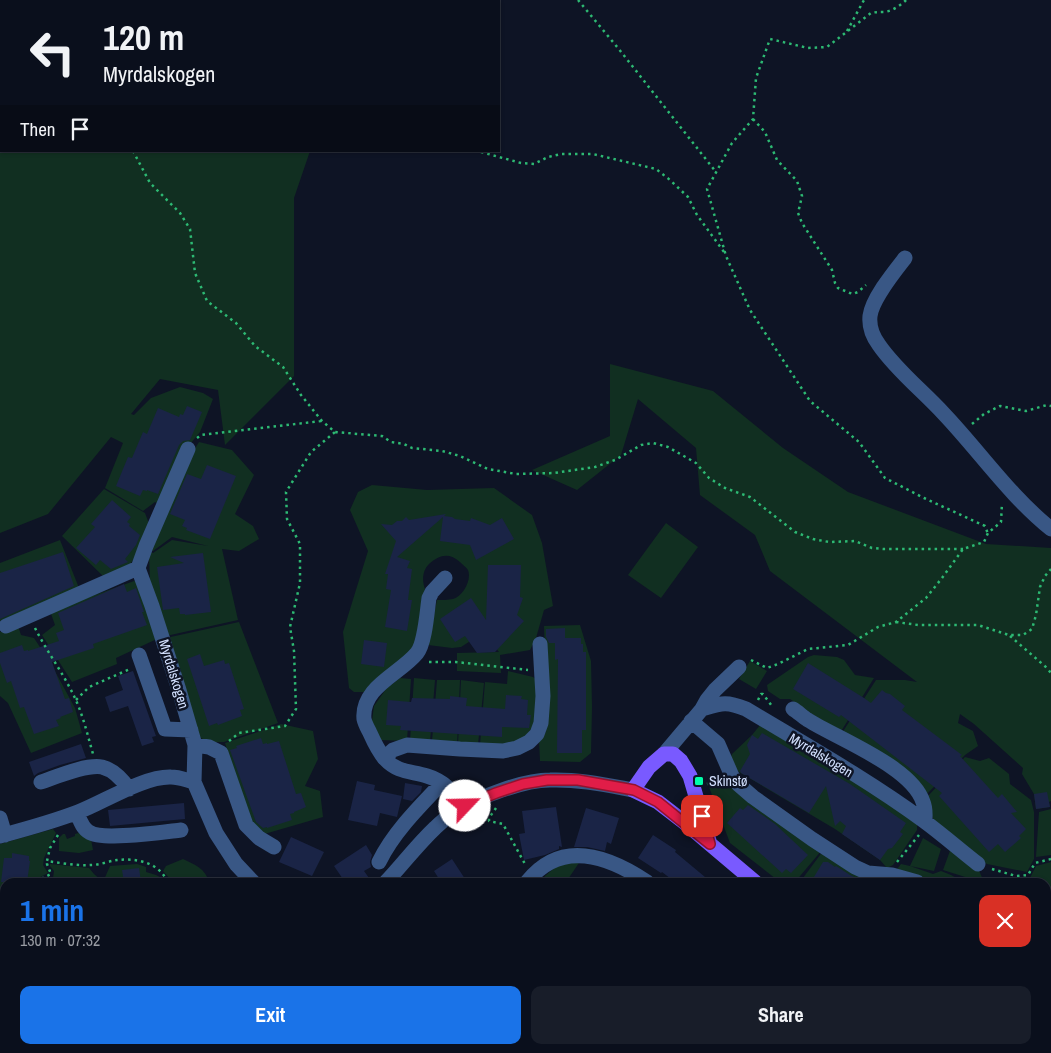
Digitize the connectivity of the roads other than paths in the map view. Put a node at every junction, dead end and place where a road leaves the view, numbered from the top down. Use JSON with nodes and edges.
{"nodes":[{"id":1,"x":905,"y":258,"type":"dead end"},
{"id":2,"x":188,"y":449,"type":"road end"},
{"id":3,"x":1051,"y":529,"type":"edge"},
{"id":4,"x":138,"y":568,"type":"junction"},
{"id":5,"x":445,"y":578,"type":"dead end"},
{"id":6,"x":6,"y":626,"type":"dead end"},
{"id":7,"x":540,"y":644,"type":"dead end"},
{"id":8,"x":141,"y":659,"type":"road end"},
{"id":9,"x":738,"y":667,"type":"road end"},
{"id":10,"x":793,"y":708,"type":"dead end"},
{"id":11,"x":702,"y":709,"type":"junction"},
{"id":12,"x":691,"y":721,"type":"junction"},
{"id":13,"x":190,"y":730,"type":"junction"},
{"id":14,"x":194,"y":745,"type":"junction"},
{"id":15,"x":664,"y":754,"type":"junction"},
{"id":16,"x":384,"y":758,"type":"junction"},
{"id":17,"x":41,"y":782,"type":"dead end"},
{"id":18,"x":194,"y":782,"type":"junction"},
{"id":19,"x":442,"y":783,"type":"junction"},
{"id":20,"x":129,"y":789,"type":"junction"},
{"id":21,"x":634,"y":790,"type":"junction"},
{"id":22,"x":465,"y":806,"type":"junction"},
{"id":23,"x":78,"y":817,"type":"junction"},
{"id":24,"x":0,"y":818,"type":"edge"},
{"id":25,"x":926,"y":822,"type":"junction"},
{"id":26,"x":181,"y":830,"type":"dead end"},
{"id":27,"x":3,"y":835,"type":"edge"},
{"id":28,"x":710,"y":844,"type":"junction"},
{"id":29,"x":274,"y":848,"type":"dead end"},
{"id":30,"x":379,"y":862,"type":"dead end"},
{"id":31,"x":978,"y":864,"type":"road end"},
{"id":32,"x":249,"y":878,"type":"edge"},
{"id":33,"x":389,"y":878,"type":"edge"},
{"id":34,"x":530,"y":878,"type":"edge"},
{"id":35,"x":640,"y":878,"type":"edge"},
{"id":36,"x":750,"y":878,"type":"edge"},
{"id":37,"x":903,"y":878,"type":"edge"}],
"edges":[{"from":1,"to":3,"type":"street"},
{"from":2,"to":4,"type":"street"},
{"from":4,"to":6,"type":"street"},
{"from":4,"to":13,"type":"street","name":"Myrdalskogen"},
{"from":5,"to":16,"type":"street"},
{"from":7,"to":16,"type":"street"},
{"from":8,"to":13,"type":"street"},
{"from":9,"to":11,"type":"street"},
{"from":10,"to":25,"type":"street"},
{"from":11,"to":12,"type":"street"},
{"from":11,"to":25,"type":"street","name":"Myrdalskogen"},
{"from":12,"to":15,"type":"street"},
{"from":12,"to":37,"type":"street"},
{"from":13,"to":14,"type":"street","name":"Myrdalskogen"},
{"from":14,"to":18,"type":"street","name":"Myrdalskogen"},
{"from":14,"to":29,"type":"street"},
{"from":15,"to":21,"type":"main road"},
{"from":15,"to":28,"type":"main road"},
{"from":16,"to":19,"type":"street"},
{"from":17,"to":20,"type":"street"},
{"from":18,"to":20,"type":"street"},
{"from":18,"to":32,"type":"street","name":"Myrdalskogen"},
{"from":19,"to":22,"type":"street"},
{"from":19,"to":30,"type":"street"},
{"from":20,"to":23,"type":"street"},
{"from":21,"to":22,"type":"street"},
{"from":21,"to":28,"type":"main road"},
{"from":22,"to":33,"type":"street"},
{"from":23,"to":26,"type":"street"},
{"from":23,"to":27,"type":"street"},
{"from":24,"to":27,"type":"street"},
{"from":25,"to":31,"type":"street","name":"Myrdalskogen"},
{"from":28,"to":36,"type":"main road"},
{"from":34,"to":35,"type":"street"}]}
